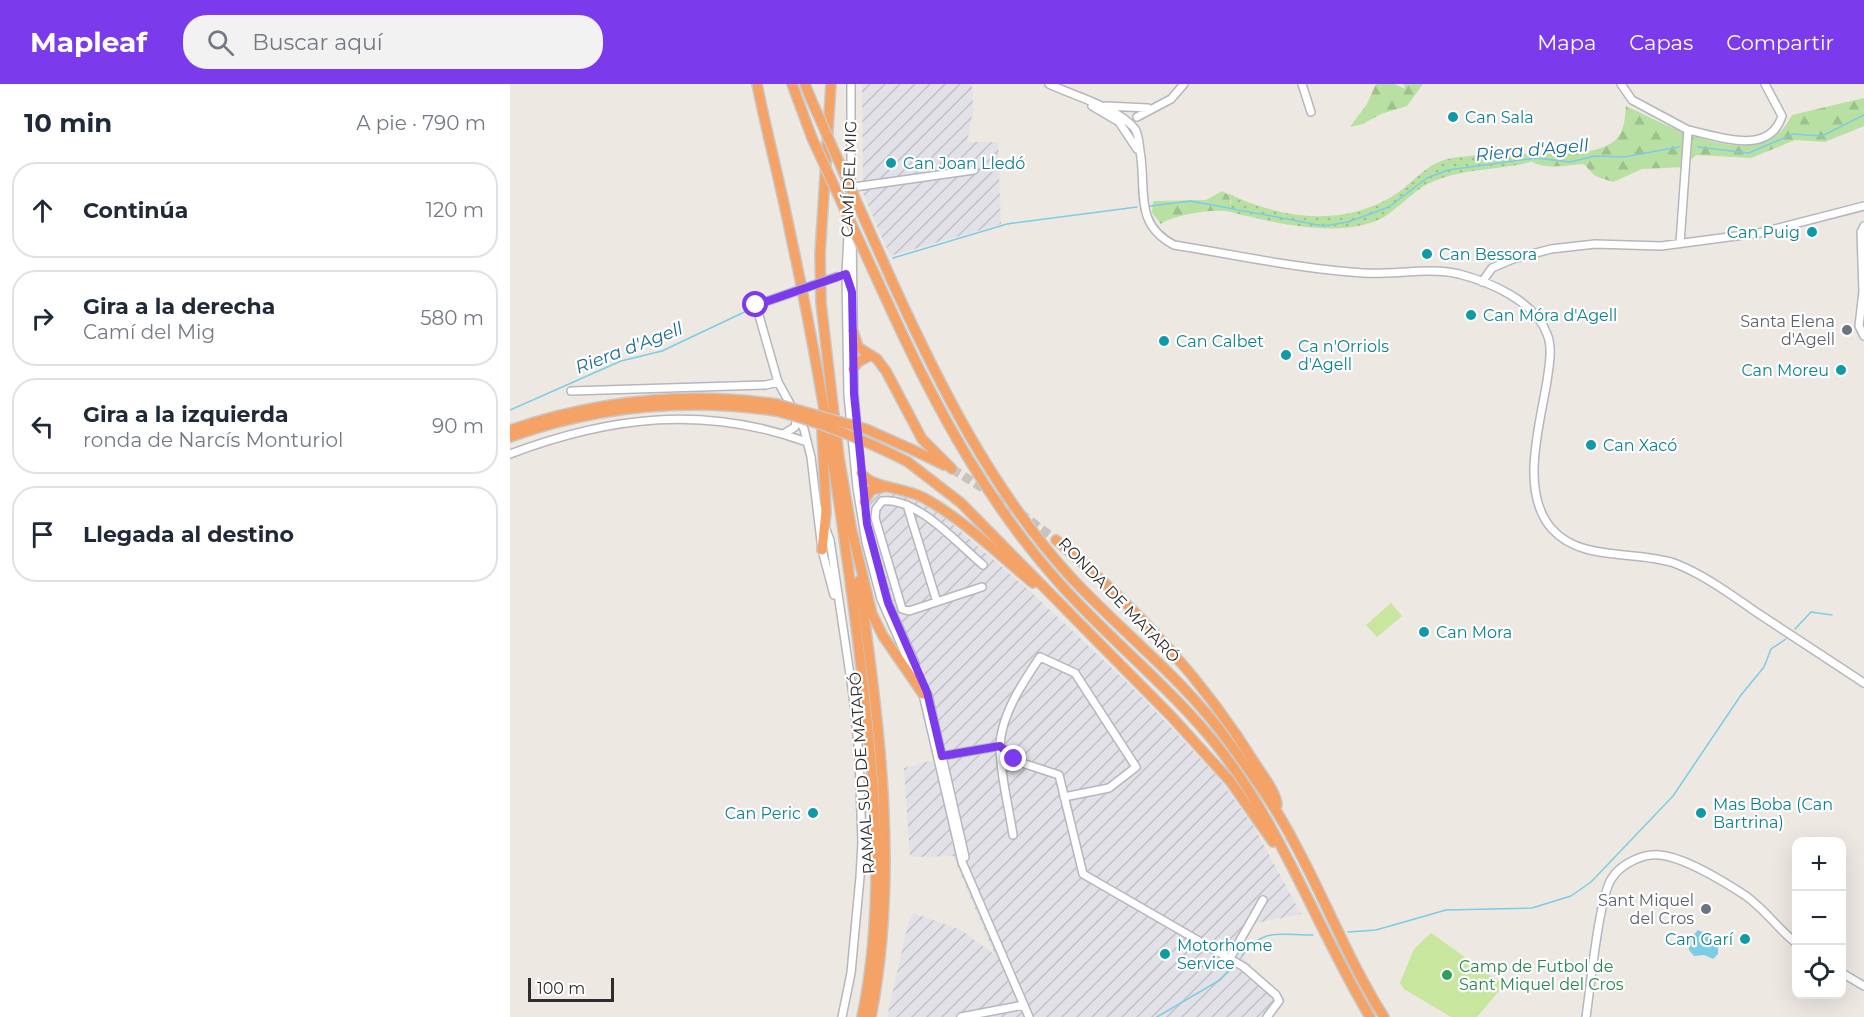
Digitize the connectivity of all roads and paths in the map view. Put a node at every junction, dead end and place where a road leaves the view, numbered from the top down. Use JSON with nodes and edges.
{"nodes":[{"id":1,"x":757,"y":84,"type":"edge"},
{"id":2,"x":792,"y":84,"type":"edge"},
{"id":3,"x":805,"y":84,"type":"edge"},
{"id":4,"x":831,"y":84,"type":"edge"},
{"id":5,"x":853,"y":84,"type":"edge"},
{"id":6,"x":1049,"y":84,"type":"edge"},
{"id":7,"x":1184,"y":84,"type":"edge"},
{"id":8,"x":1302,"y":84,"type":"edge"},
{"id":9,"x":1621,"y":84,"type":"edge"},
{"id":10,"x":1767,"y":84,"type":"edge"},
{"id":11,"x":1097,"y":107,"type":"junction"},
{"id":12,"x":1154,"y":107,"type":"junction"},
{"id":13,"x":1132,"y":108,"type":"junction"},
{"id":14,"x":1311,"y":112,"type":"dead end"},
{"id":15,"x":1133,"y":123,"type":"junction"},
{"id":16,"x":1688,"y":130,"type":"junction"},
{"id":17,"x":1136,"y":146,"type":"junction"},
{"id":18,"x":1142,"y":162,"type":"junction"},
{"id":19,"x":974,"y":170,"type":"dead end"},
{"id":20,"x":854,"y":187,"type":"junction"},
{"id":21,"x":854,"y":198,"type":"junction"},
{"id":22,"x":1864,"y":206,"type":"edge"},
{"id":23,"x":1864,"y":226,"type":"edge"},
{"id":24,"x":1680,"y":243,"type":"junction"},
{"id":25,"x":851,"y":255,"type":"junction"},
{"id":26,"x":842,"y":275,"type":"junction"},
{"id":27,"x":1482,"y":282,"type":"junction"},
{"id":28,"x":852,"y":292,"type":"junction"},
{"id":29,"x":852,"y":331,"type":"junction"},
{"id":30,"x":1864,"y":336,"type":"edge"},
{"id":31,"x":871,"y":355,"type":"junction"},
{"id":32,"x":853,"y":369,"type":"junction"},
{"id":33,"x":778,"y":382,"type":"junction"},
{"id":34,"x":571,"y":391,"type":"dead end"},
{"id":35,"x":820,"y":396,"type":"junction"},
{"id":36,"x":777,"y":408,"type":"junction"},
{"id":37,"x":796,"y":415,"type":"junction"},
{"id":38,"x":510,"y":430,"type":"edge"},
{"id":39,"x":783,"y":433,"type":"junction"},
{"id":40,"x":510,"y":437,"type":"edge"},
{"id":41,"x":807,"y":442,"type":"junction"},
{"id":42,"x":510,"y":454,"type":"edge"},
{"id":43,"x":861,"y":473,"type":"junction"},
{"id":44,"x":889,"y":486,"type":"junction"},
{"id":45,"x":864,"y":502,"type":"junction"},
{"id":46,"x":816,"y":506,"type":"junction"},
{"id":47,"x":913,"y":512,"type":"junction"},
{"id":48,"x":825,"y":526,"type":"junction"},
{"id":49,"x":851,"y":527,"type":"junction"},
{"id":50,"x":864,"y":533,"type":"junction"},
{"id":51,"x":1056,"y":540,"type":"tunnel mouth"},
{"id":52,"x":822,"y":550,"type":"junction"},
{"id":53,"x":983,"y":566,"type":"dead end"},
{"id":54,"x":891,"y":576,"type":"junction"},
{"id":55,"x":880,"y":579,"type":"junction"},
{"id":56,"x":982,"y":587,"type":"dead end"},
{"id":57,"x":895,"y":588,"type":"junction"},
{"id":58,"x":884,"y":592,"type":"junction"},
{"id":59,"x":937,"y":602,"type":"junction"},
{"id":60,"x":1061,"y":604,"type":"junction"},
{"id":61,"x":841,"y":627,"type":"junction"},
{"id":62,"x":893,"y":628,"type":"junction"},
{"id":63,"x":1864,"y":683,"type":"edge"},
{"id":64,"x":923,"y":694,"type":"junction"},
{"id":65,"x":934,"y":730,"type":"junction"},
{"id":66,"x":1000,"y":746,"type":"junction"},
{"id":67,"x":942,"y":756,"type":"junction"},
{"id":68,"x":1064,"y":797,"type":"junction"},
{"id":69,"x":949,"y":809,"type":"junction"},
{"id":70,"x":1276,"y":810,"type":"junction"},
{"id":71,"x":1013,"y":835,"type":"dead end"},
{"id":72,"x":1282,"y":848,"type":"junction"},
{"id":73,"x":971,"y":881,"type":"junction"},
{"id":74,"x":1263,"y":900,"type":"dead end"},
{"id":75,"x":1792,"y":938,"type":"edge"},
{"id":76,"x":1230,"y":958,"type":"junction"},
{"id":77,"x":1846,"y":975,"type":"edge"},
{"id":78,"x":1864,"y":986,"type":"edge"},
{"id":79,"x":1024,"y":1005,"type":"junction"},
{"id":80,"x":842,"y":1017,"type":"edge"},
{"id":81,"x":862,"y":1017,"type":"edge"},
{"id":82,"x":871,"y":1017,"type":"edge"},
{"id":83,"x":961,"y":1017,"type":"edge"},
{"id":84,"x":1029,"y":1017,"type":"edge"},
{"id":85,"x":1267,"y":1017,"type":"edge"},
{"id":86,"x":1370,"y":1017,"type":"edge"},
{"id":87,"x":1384,"y":1017,"type":"edge"},
{"id":88,"x":1586,"y":1017,"type":"edge"}],
"edges":[{"from":1,"to":35,"type":"highway"},
{"from":2,"to":72,"type":"highway","name":"RONDA DE MATARÓ","bridge":true},
{"from":3,"to":21,"type":"highway","name":"RONDA DE MATARÓ","bridge":true},
{"from":4,"to":49,"type":"highway"},
{"from":5,"to":20,"type":"street","name":"CAMÍ DEL MIG"},
{"from":5,"to":26,"type":"street","name":"CAMÍ DEL MIG"},
{"from":6,"to":11,"type":"street"},
{"from":7,"to":12,"type":"street"},
{"from":8,"to":14,"type":"street"},
{"from":9,"to":16,"type":"street"},
{"from":10,"to":16,"type":"street"},
{"from":11,"to":13,"type":"street"},
{"from":11,"to":15,"type":"street"},
{"from":11,"to":17,"type":"street"},
{"from":12,"to":13,"type":"street"},
{"from":12,"to":15,"type":"street"},
{"from":13,"to":15,"type":"street"},
{"from":13,"to":15,"type":"street"},
{"from":15,"to":17,"type":"street"},
{"from":15,"to":18,"type":"street"},
{"from":16,"to":24,"type":"street"},
{"from":17,"to":18,"type":"street"},
{"from":18,"to":27,"type":"street"},
{"from":19,"to":20,"type":"street"},
{"from":20,"to":21,"type":"street","name":"CAMÍ DEL MIG"},
{"from":21,"to":25,"type":"street","name":"CAMÍ DEL MIG"},
{"from":21,"to":70,"type":"highway","name":"RONDA DE MATARÓ","bridge":true},
{"from":22,"to":24,"type":"street"},
{"from":23,"to":30,"type":"street"},
{"from":24,"to":27,"type":"street"},
{"from":25,"to":26,"type":"street","name":"CAMÍ DEL MIG"},
{"from":25,"to":28,"type":"street","name":"CAMÍ DEL MIG"},
{"from":26,"to":28,"type":"street","name":"CAMÍ DEL MIG"},
{"from":26,"to":33,"type":"street","bridge":true},
{"from":26,"to":50,"type":"street","name":"CAMÍ DEL MIG"},
{"from":27,"to":63,"type":"street"},
{"from":28,"to":29,"type":"street","name":"CAMÍ DEL MIG"},
{"from":29,"to":31,"type":"highway"},
{"from":29,"to":32,"type":"street","name":"CAMÍ DEL MIG"},
{"from":31,"to":32,"type":"highway"},
{"from":31,"to":36,"type":"highway","bridge":true},
{"from":32,"to":43,"type":"street","name":"CAMÍ DEL MIG"},
{"from":33,"to":34,"type":"street"},
{"from":33,"to":37,"type":"street"},
{"from":35,"to":48,"type":"highway"},
{"from":35,"to":81,"type":"highway"},
{"from":36,"to":38,"type":"highway"},
{"from":36,"to":40,"type":"highway"},
{"from":36,"to":60,"type":"highway","bridge":true},
{"from":37,"to":39,"type":"street"},
{"from":37,"to":41,"type":"street"},
{"from":39,"to":41,"type":"street"},
{"from":39,"to":42,"type":"street"},
{"from":41,"to":46,"type":"street"},
{"from":43,"to":44,"type":"highway"},
{"from":43,"to":45,"type":"street","name":"CAMÍ DEL MIG"},
{"from":44,"to":45,"type":"highway"},
{"from":44,"to":60,"type":"highway"},
{"from":45,"to":55,"type":"street","name":"CAMÍ DEL MIG"},
{"from":46,"to":48,"type":"street"},
{"from":46,"to":52,"type":"street"},
{"from":47,"to":53,"type":"street"},
{"from":47,"to":54,"type":"street"},
{"from":47,"to":59,"type":"street"},
{"from":48,"to":52,"type":"highway"},
{"from":48,"to":61,"type":"street"},
{"from":49,"to":64,"type":"highway"},
{"from":49,"to":82,"type":"highway","name":"RAMAL SUD DE MATARÓ"},
{"from":50,"to":55,"type":"street","name":"CAMÍ DEL MIG"},
{"from":50,"to":62,"type":"street","name":"CAMÍ DEL MIG"},
{"from":51,"to":70,"type":"highway"},
{"from":52,"to":61,"type":"street"},
{"from":54,"to":55,"type":"street"},
{"from":54,"to":57,"type":"street"},
{"from":55,"to":58,"type":"street","name":"CAMÍ DEL MIG"},
{"from":56,"to":59,"type":"street"},
{"from":57,"to":58,"type":"street"},
{"from":57,"to":59,"type":"street"},
{"from":58,"to":62,"type":"street","name":"CAMÍ DEL MIG"},
{"from":58,"to":65,"type":"street","name":"CAMÍ DEL MIG"},
{"from":60,"to":72,"type":"highway"},
{"from":61,"to":80,"type":"street"},
{"from":62,"to":64,"type":"street","name":"CAMÍ DEL MIG"},
{"from":64,"to":65,"type":"street","name":"CAMÍ DEL MIG"},
{"from":65,"to":67,"type":"street","name":"CAMÍ DEL MIG"},
{"from":65,"to":69,"type":"street","name":"CAMÍ DEL MIG"},
{"from":66,"to":67,"type":"street"},
{"from":66,"to":68,"type":"street"},
{"from":66,"to":68,"type":"street"},
{"from":66,"to":71,"type":"street"},
{"from":67,"to":69,"type":"street","name":"CAMÍ DEL MIG"},
{"from":67,"to":73,"type":"street","name":"CAMÍ DEL MIG"},
{"from":68,"to":76,"type":"street"},
{"from":69,"to":73,"type":"street","name":"CAMÍ DEL MIG"},
{"from":70,"to":87,"type":"highway","name":"RONDA DE MATARÓ"},
{"from":72,"to":86,"type":"highway","name":"RONDA DE MATARÓ"},
{"from":73,"to":79,"type":"street","name":"CAMÍ DEL MIG"},
{"from":74,"to":76,"type":"street"},
{"from":75,"to":88,"type":"street"},
{"from":76,"to":85,"type":"street"},
{"from":77,"to":78,"type":"street"},
{"from":79,"to":83,"type":"street"},
{"from":79,"to":84,"type":"street","name":"CAMÍ DEL MIG"}]}
